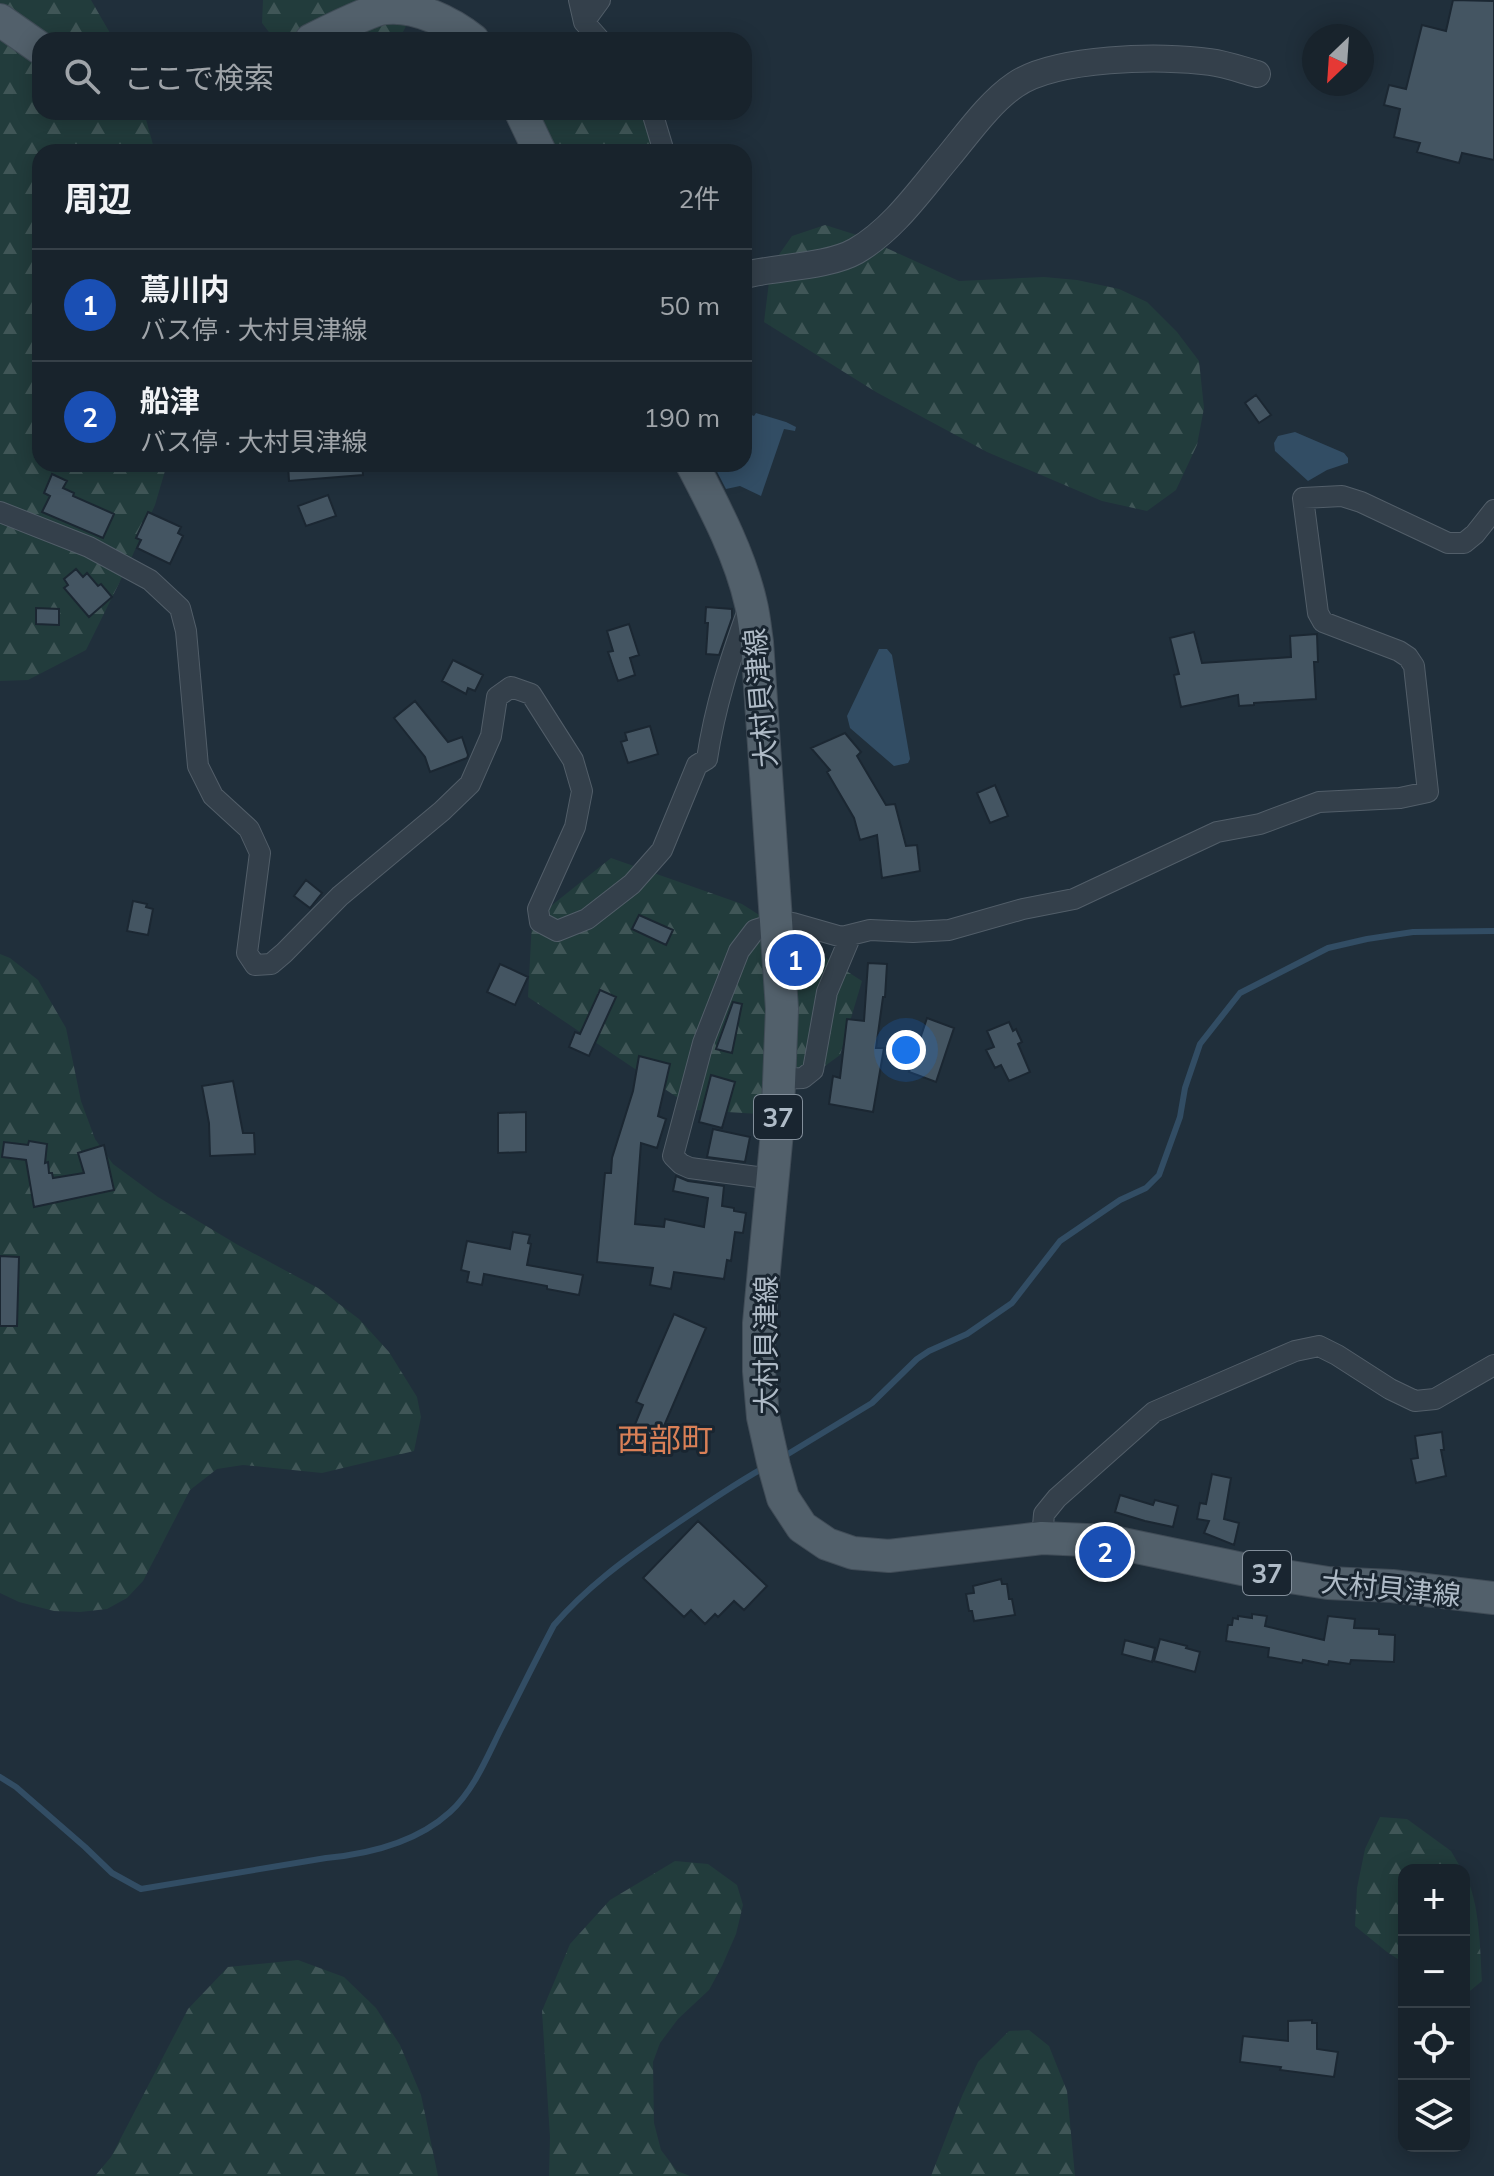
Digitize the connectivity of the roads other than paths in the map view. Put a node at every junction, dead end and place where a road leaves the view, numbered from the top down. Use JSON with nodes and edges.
{"nodes":[{"id":1,"x":579,"y":0,"type":"edge"},
{"id":2,"x":600,"y":0,"type":"edge"},
{"id":3,"x":0,"y":20,"type":"edge"},
{"id":4,"x":584,"y":22,"type":"junction"},
{"id":5,"x":330,"y":32,"type":"edge"},
{"id":6,"x":461,"y":32,"type":"edge"},
{"id":7,"x":593,"y":32,"type":"edge"},
{"id":8,"x":32,"y":42,"type":"edge"},
{"id":9,"x":1257,"y":74,"type":"dead end"},
{"id":10,"x":525,"y":120,"type":"edge"},
{"id":11,"x":654,"y":120,"type":"edge"},
{"id":12,"x":536,"y":144,"type":"edge"},
{"id":13,"x":662,"y":144,"type":"edge"},
{"id":14,"x":752,"y":273,"type":"edge"},
{"id":15,"x":696,"y":472,"type":"edge"},
{"id":16,"x":1494,"y":510,"type":"edge"},
{"id":17,"x":3,"y":512,"type":"edge"},
{"id":18,"x":751,"y":603,"type":"junction"},
{"id":19,"x":777,"y":923,"type":"junction"},
{"id":20,"x":851,"y":935,"type":"junction"},
{"id":21,"x":780,"y":1079,"type":"junction"},
{"id":22,"x":772,"y":1179,"type":"junction"},
{"id":23,"x":1494,"y":1365,"type":"edge"},
{"id":24,"x":1042,"y":1538,"type":"junction"},
{"id":25,"x":1494,"y":1598,"type":"edge"}],
"edges":[{"from":1,"to":4,"type":"street"},
{"from":2,"to":4,"type":"street"},
{"from":3,"to":8,"type":"main road"},
{"from":4,"to":7,"type":"street"},
{"from":5,"to":6,"type":"main road"},
{"from":9,"to":14,"type":"street"},
{"from":10,"to":12,"type":"main road"},
{"from":11,"to":13,"type":"street"},
{"from":15,"to":18,"type":"main road","name":"大村貝津線","number":"37"},
{"from":16,"to":20,"type":"street"},
{"from":17,"to":18,"type":"street"},
{"from":18,"to":19,"type":"main road","name":"大村貝津線","number":"37"},
{"from":19,"to":20,"type":"street"},
{"from":19,"to":21,"type":"main road","name":"大村貝津線","number":"37"},
{"from":19,"to":22,"type":"street"},
{"from":20,"to":21,"type":"street"},
{"from":21,"to":22,"type":"main road","name":"大村貝津線","number":"37"},
{"from":22,"to":24,"type":"main road","name":"大村貝津線","number":"37"},
{"from":23,"to":24,"type":"street"},
{"from":24,"to":25,"type":"main road","name":"大村貝津線","number":"37"}]}
